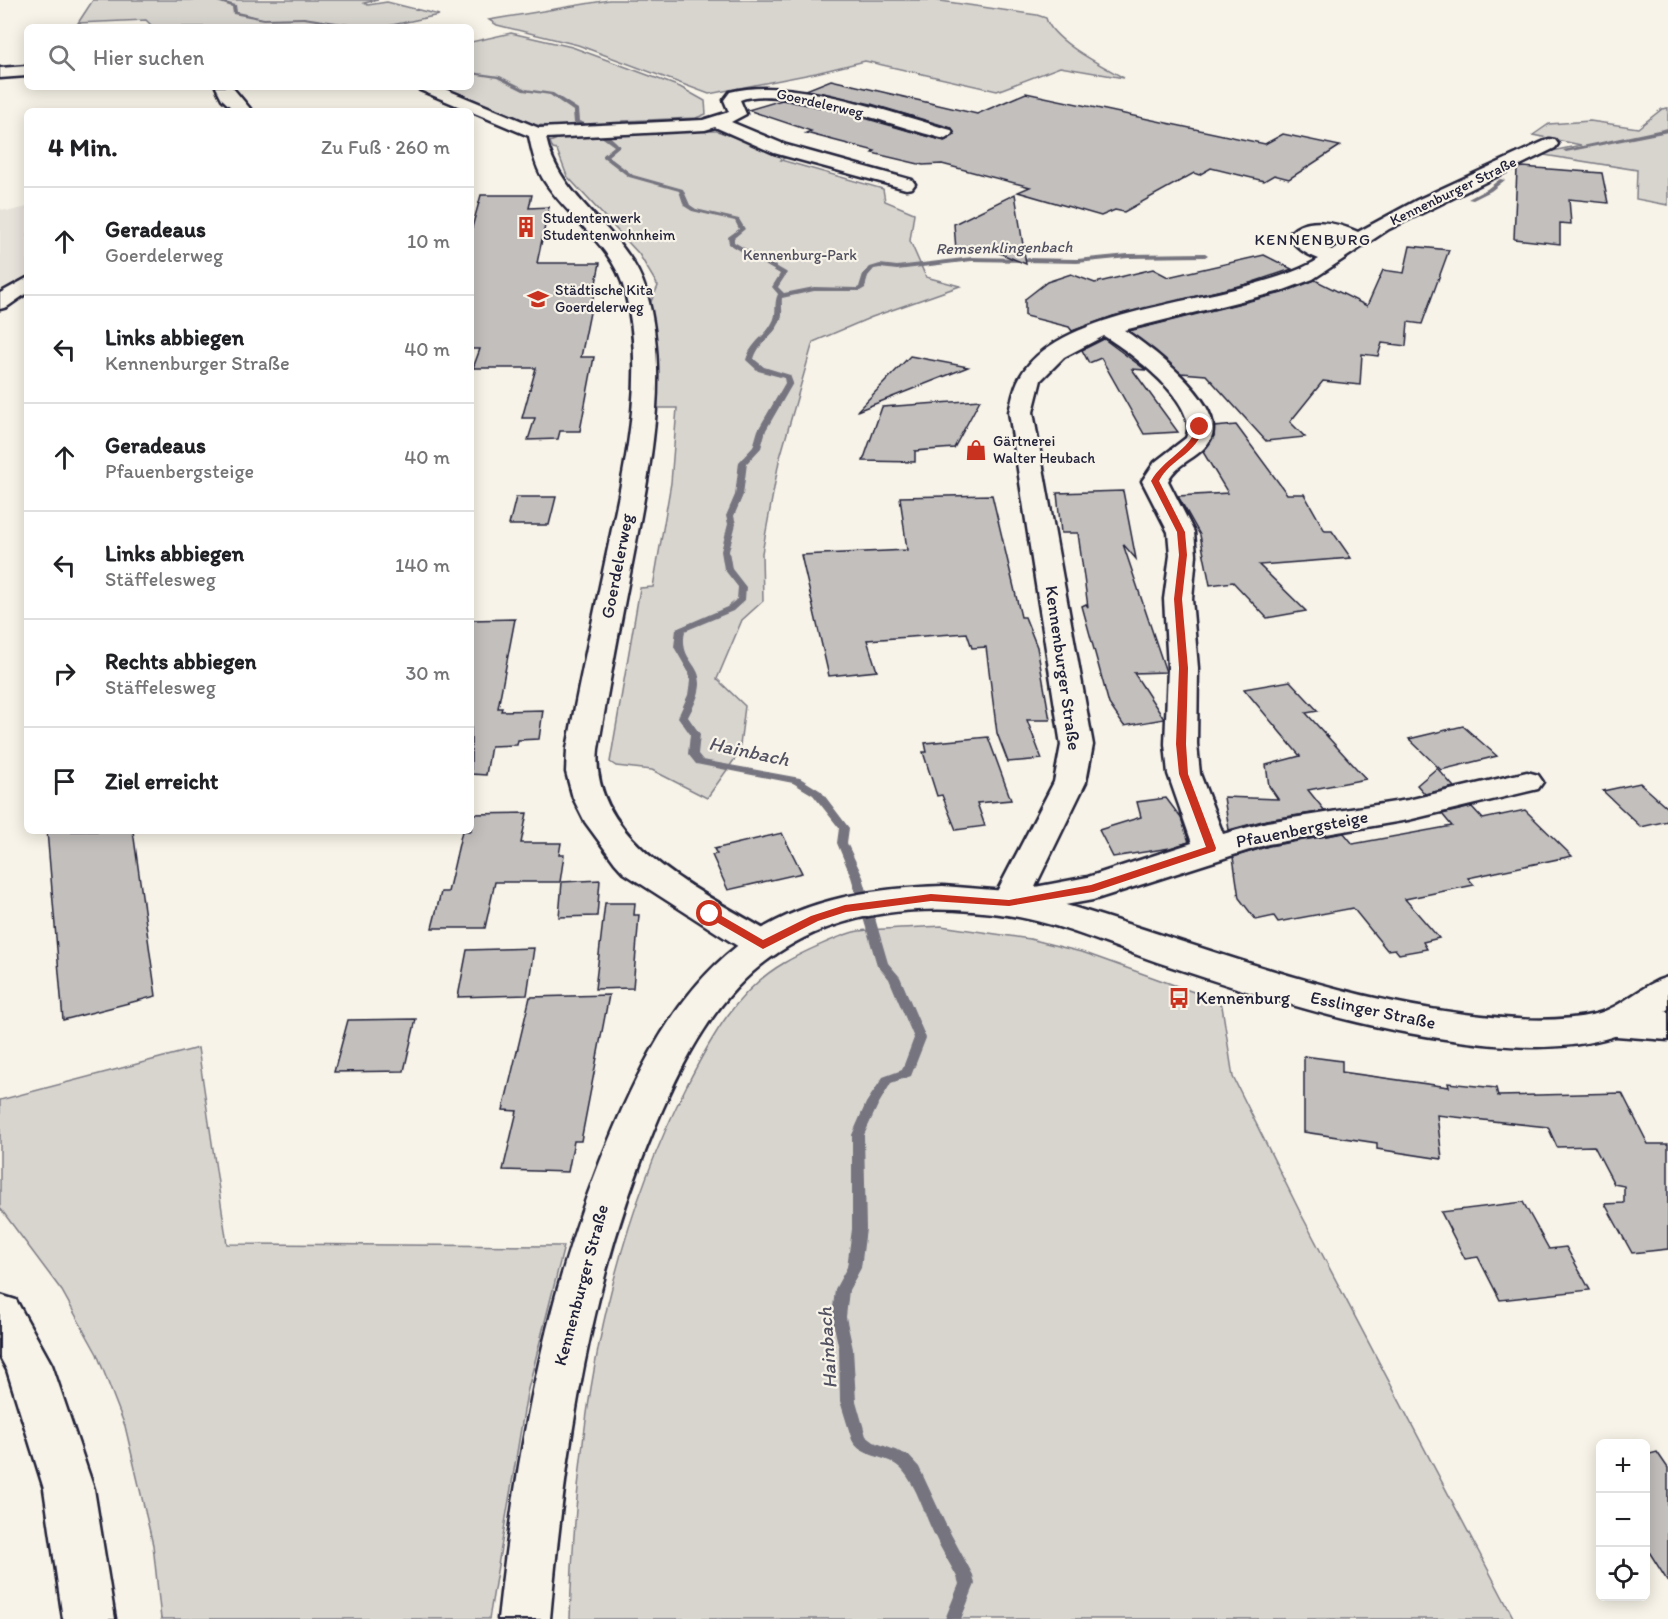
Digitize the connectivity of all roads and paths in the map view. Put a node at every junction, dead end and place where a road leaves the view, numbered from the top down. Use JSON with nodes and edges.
{"nodes":[{"id":1,"x":24,"y":71,"type":"edge"},
{"id":2,"x":0,"y":73,"type":"edge"},
{"id":3,"x":433,"y":90,"type":"edge"},
{"id":4,"x":225,"y":98,"type":"edge"},
{"id":5,"x":240,"y":108,"type":"edge"},
{"id":6,"x":718,"y":122,"type":"junction"},
{"id":7,"x":537,"y":133,"type":"junction"},
{"id":8,"x":945,"y":134,"type":"dead end"},
{"id":9,"x":1549,"y":144,"type":"dead end"},
{"id":10,"x":906,"y":184,"type":"dead end"},
{"id":11,"x":1357,"y":239,"type":"junction"},
{"id":12,"x":1332,"y":257,"type":"junction"},
{"id":13,"x":24,"y":286,"type":"edge"},
{"id":14,"x":0,"y":303,"type":"edge"},
{"id":15,"x":1106,"y":328,"type":"junction"},
{"id":16,"x":1527,"y":782,"type":"dead end"},
{"id":17,"x":1211,"y":848,"type":"junction"},
{"id":18,"x":1009,"y":903,"type":"junction"},
{"id":19,"x":763,"y":945,"type":"junction"},
{"id":20,"x":1668,"y":990,"type":"edge"},
{"id":21,"x":1616,"y":1022,"type":"junction"},
{"id":22,"x":1668,"y":1026,"type":"edge"},
{"id":23,"x":0,"y":1314,"type":"edge"},
{"id":24,"x":89,"y":1619,"type":"edge"},
{"id":25,"x":524,"y":1619,"type":"edge"}],
"edges":[{"from":1,"to":2,"type":"street"},
{"from":3,"to":7,"type":"street"},
{"from":4,"to":5,"type":"street"},
{"from":6,"to":7,"type":"street"},
{"from":6,"to":8,"type":"street","name":"Goerdelerweg"},
{"from":6,"to":10,"type":"street"},
{"from":7,"to":19,"type":"street","name":"Goerdelerweg"},
{"from":9,"to":11,"type":"street","name":"Kennenburger Straße"},
{"from":11,"to":12,"type":"street","name":"Kennenburger Straße"},
{"from":11,"to":12,"type":"street"},
{"from":12,"to":15,"type":"street","name":"Kennenburger Straße"},
{"from":13,"to":14,"type":"street"},
{"from":15,"to":17,"type":"street"},
{"from":15,"to":18,"type":"street","name":"Kennenburger Straße"},
{"from":16,"to":17,"type":"street","name":"Pfauenbergsteige"},
{"from":17,"to":18,"type":"street","name":"Pfauenbergsteige"},
{"from":18,"to":19,"type":"street","name":"Kennenburger Straße"},
{"from":18,"to":21,"type":"street","name":"Esslinger Straße"},
{"from":19,"to":25,"type":"street","name":"Kennenburger Straße"},
{"from":20,"to":21,"type":"street","name":"Esslinger Straße"},
{"from":21,"to":22,"type":"street"},
{"from":23,"to":24,"type":"street"}]}
